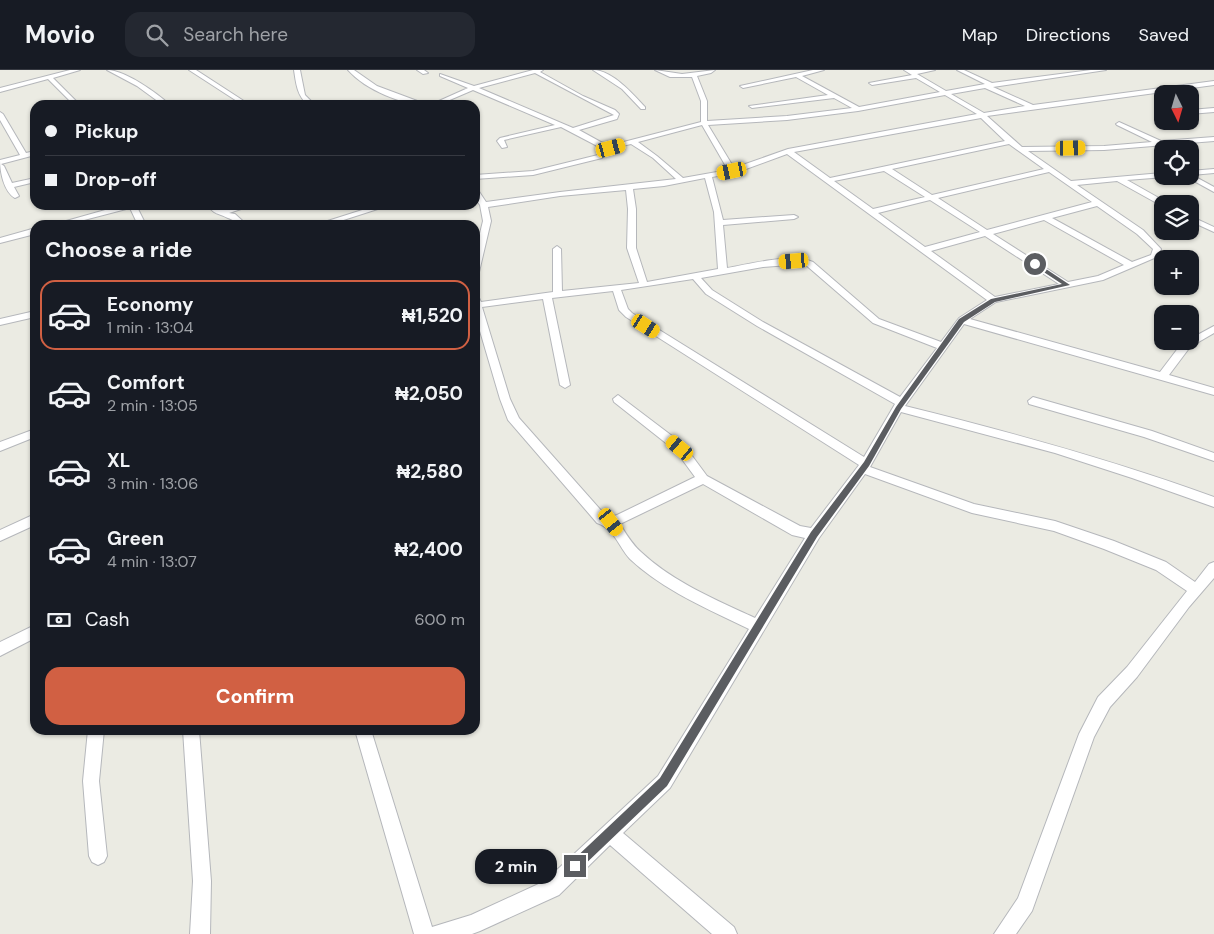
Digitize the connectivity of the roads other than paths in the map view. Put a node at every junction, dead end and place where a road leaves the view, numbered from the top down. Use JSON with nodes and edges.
{"nodes":[{"id":1,"x":77,"y":70,"type":"edge"},
{"id":2,"x":110,"y":70,"type":"edge"},
{"id":3,"x":192,"y":70,"type":"edge"},
{"id":4,"x":297,"y":70,"type":"edge"},
{"id":5,"x":596,"y":70,"type":"edge"},
{"id":6,"x":658,"y":70,"type":"edge"},
{"id":7,"x":712,"y":70,"type":"edge"},
{"id":8,"x":821,"y":70,"type":"edge"},
{"id":9,"x":932,"y":70,"type":"edge"},
{"id":10,"x":960,"y":70,"type":"edge"},
{"id":11,"x":1103,"y":70,"type":"edge"},
{"id":12,"x":355,"y":71,"type":"edge"},
{"id":13,"x":538,"y":71,"type":"edge"},
{"id":14,"x":811,"y":71,"type":"edge"},
{"id":15,"x":63,"y":72,"type":"edge"},
{"id":16,"x":912,"y":73,"type":"edge"},
{"id":17,"x":694,"y":74,"type":"junction"},
{"id":18,"x":442,"y":75,"type":"dead end"},
{"id":19,"x":798,"y":76,"type":"junction"},
{"id":20,"x":50,"y":78,"type":"junction"},
{"id":21,"x":872,"y":83,"type":"dead end"},
{"id":22,"x":1214,"y":83,"type":"edge"},
{"id":23,"x":989,"y":85,"type":"junction"},
{"id":24,"x":743,"y":86,"type":"dead end"},
{"id":25,"x":474,"y":88,"type":"junction"},
{"id":26,"x":0,"y":90,"type":"edge"},
{"id":27,"x":943,"y":92,"type":"junction"},
{"id":28,"x":836,"y":96,"type":"junction"},
{"id":29,"x":72,"y":100,"type":"edge"},
{"id":30,"x":160,"y":100,"type":"edge"},
{"id":31,"x":239,"y":100,"type":"edge"},
{"id":32,"x":304,"y":100,"type":"edge"},
{"id":33,"x":410,"y":100,"type":"edge"},
{"id":34,"x":445,"y":100,"type":"edge"},
{"id":35,"x":752,"y":106,"type":"dead end"},
{"id":36,"x":1032,"y":107,"type":"junction"},
{"id":37,"x":643,"y":108,"type":"dead end"},
{"id":38,"x":858,"y":110,"type":"junction"},
{"id":39,"x":1214,"y":110,"type":"edge"},
{"id":40,"x":1199,"y":111,"type":"edge"},
{"id":41,"x":0,"y":114,"type":"edge"},
{"id":42,"x":982,"y":115,"type":"junction"},
{"id":43,"x":704,"y":123,"type":"junction"},
{"id":44,"x":1119,"y":124,"type":"dead end"},
{"id":45,"x":562,"y":126,"type":"junction"},
{"id":46,"x":573,"y":130,"type":"junction"},
{"id":47,"x":1214,"y":139,"type":"edge"},
{"id":48,"x":1199,"y":140,"type":"edge"},
{"id":49,"x":1154,"y":141,"type":"edge"},
{"id":50,"x":633,"y":142,"type":"junction"},
{"id":51,"x":1010,"y":142,"type":"junction"},
{"id":52,"x":1154,"y":144,"type":"edge"},
{"id":53,"x":504,"y":147,"type":"dead end"},
{"id":54,"x":607,"y":148,"type":"junction"},
{"id":55,"x":1020,"y":149,"type":"junction"},
{"id":56,"x":788,"y":151,"type":"junction"},
{"id":57,"x":30,"y":155,"type":"edge"},
{"id":58,"x":24,"y":156,"type":"junction"},
{"id":59,"x":0,"y":162,"type":"edge"},
{"id":60,"x":0,"y":166,"type":"edge"},
{"id":61,"x":885,"y":168,"type":"junction"},
{"id":62,"x":1050,"y":170,"type":"junction"},
{"id":63,"x":732,"y":171,"type":"junction"},
{"id":64,"x":1214,"y":171,"type":"edge"},
{"id":65,"x":1199,"y":172,"type":"edge"},
{"id":66,"x":708,"y":176,"type":"junction"},
{"id":67,"x":1154,"y":176,"type":"edge"},
{"id":68,"x":480,"y":177,"type":"edge"},
{"id":69,"x":1119,"y":179,"type":"junction"},
{"id":70,"x":681,"y":180,"type":"junction"},
{"id":71,"x":830,"y":180,"type":"junction"},
{"id":72,"x":30,"y":181,"type":"edge"},
{"id":73,"x":1199,"y":182,"type":"edge"},
{"id":74,"x":1070,"y":183,"type":"junction"},
{"id":75,"x":10,"y":186,"type":"junction"},
{"id":76,"x":629,"y":188,"type":"junction"},
{"id":77,"x":1214,"y":190,"type":"edge"},
{"id":78,"x":15,"y":196,"type":"dead end"},
{"id":79,"x":933,"y":198,"type":"junction"},
{"id":80,"x":480,"y":199,"type":"edge"},
{"id":81,"x":1154,"y":199,"type":"edge"},
{"id":82,"x":1099,"y":203,"type":"junction"},
{"id":83,"x":484,"y":204,"type":"junction"},
{"id":84,"x":113,"y":210,"type":"edge"},
{"id":85,"x":216,"y":210,"type":"edge"},
{"id":86,"x":230,"y":210,"type":"edge"},
{"id":87,"x":369,"y":210,"type":"edge"},
{"id":88,"x":870,"y":212,"type":"junction"},
{"id":89,"x":219,"y":213,"type":"junction"},
{"id":90,"x":1044,"y":217,"type":"junction"},
{"id":91,"x":794,"y":218,"type":"dead end"},
{"id":92,"x":75,"y":220,"type":"edge"},
{"id":93,"x":237,"y":220,"type":"edge"},
{"id":94,"x":336,"y":220,"type":"edge"},
{"id":95,"x":1199,"y":222,"type":"edge"},
{"id":96,"x":718,"y":223,"type":"junction"},
{"id":97,"x":1213,"y":229,"type":"edge"},
{"id":98,"x":30,"y":232,"type":"edge"},
{"id":99,"x":987,"y":232,"type":"junction"},
{"id":100,"x":0,"y":241,"type":"edge"},
{"id":101,"x":557,"y":249,"type":"dead end"},
{"id":102,"x":923,"y":250,"type":"junction"},
{"id":103,"x":480,"y":251,"type":"edge"},
{"id":104,"x":1132,"y":266,"type":"junction"},
{"id":105,"x":723,"y":271,"type":"junction"},
{"id":106,"x":695,"y":276,"type":"junction"},
{"id":107,"x":644,"y":285,"type":"junction"},
{"id":108,"x":1067,"y":285,"type":"junction"},
{"id":109,"x":616,"y":288,"type":"junction"},
{"id":110,"x":558,"y":294,"type":"junction"},
{"id":111,"x":547,"y":295,"type":"junction"},
{"id":112,"x":993,"y":300,"type":"junction"},
{"id":113,"x":480,"y":301,"type":"edge"},
{"id":114,"x":30,"y":315,"type":"edge"},
{"id":115,"x":480,"y":315,"type":"edge"},
{"id":116,"x":962,"y":320,"type":"junction"},
{"id":117,"x":0,"y":322,"type":"edge"},
{"id":118,"x":1214,"y":329,"type":"edge"},
{"id":119,"x":942,"y":346,"type":"junction"},
{"id":120,"x":1162,"y":375,"type":"junction"},
{"id":121,"x":565,"y":384,"type":"dead end"},
{"id":122,"x":1214,"y":392,"type":"edge"},
{"id":123,"x":618,"y":399,"type":"dead end"},
{"id":124,"x":1033,"y":401,"type":"dead end"},
{"id":125,"x":900,"y":406,"type":"junction"},
{"id":126,"x":30,"y":435,"type":"edge"},
{"id":127,"x":0,"y":448,"type":"edge"},
{"id":128,"x":1214,"y":457,"type":"edge"},
{"id":129,"x":865,"y":466,"type":"junction"},
{"id":130,"x":703,"y":479,"type":"junction"},
{"id":131,"x":1214,"y":502,"type":"edge"},
{"id":132,"x":30,"y":521,"type":"edge"},
{"id":133,"x":611,"y":522,"type":"junction"},
{"id":134,"x":814,"y":534,"type":"junction"},
{"id":135,"x":0,"y":536,"type":"edge"},
{"id":136,"x":1214,"y":568,"type":"edge"},
{"id":137,"x":1198,"y":590,"type":"junction"},
{"id":138,"x":758,"y":626,"type":"junction"},
{"id":139,"x":30,"y":634,"type":"edge"},
{"id":140,"x":0,"y":649,"type":"edge"},
{"id":141,"x":96,"y":735,"type":"edge"},
{"id":142,"x":191,"y":735,"type":"edge"},
{"id":143,"x":364,"y":735,"type":"edge"},
{"id":144,"x":610,"y":833,"type":"junction"},
{"id":145,"x":98,"y":856,"type":"dead end"},
{"id":146,"x":465,"y":930,"type":"edge"},
{"id":147,"x":200,"y":934,"type":"edge"},
{"id":148,"x":424,"y":934,"type":"edge"},
{"id":149,"x":438,"y":934,"type":"edge"},
{"id":150,"x":726,"y":934,"type":"edge"},
{"id":151,"x":1004,"y":934,"type":"edge"}],
"edges":[{"from":1,"to":15,"type":"street"},
{"from":2,"to":30,"type":"street"},
{"from":3,"to":31,"type":"street"},
{"from":4,"to":32,"type":"street"},
{"from":5,"to":37,"type":"street"},
{"from":6,"to":17,"type":"street"},
{"from":7,"to":17,"type":"street"},
{"from":8,"to":14,"type":"street"},
{"from":9,"to":16,"type":"street"},
{"from":10,"to":23,"type":"street"},
{"from":11,"to":23,"type":"street"},
{"from":12,"to":33,"type":"street"},
{"from":13,"to":25,"type":"street"},
{"from":13,"to":46,"type":"street"},
{"from":14,"to":19,"type":"street"},
{"from":15,"to":20,"type":"street"},
{"from":16,"to":21,"type":"street"},
{"from":16,"to":27,"type":"street"},
{"from":17,"to":43,"type":"street"},
{"from":18,"to":25,"type":"street"},
{"from":19,"to":24,"type":"street"},
{"from":19,"to":28,"type":"street"},
{"from":20,"to":26,"type":"street"},
{"from":20,"to":29,"type":"street"},
{"from":22,"to":36,"type":"street"},
{"from":23,"to":27,"type":"street"},
{"from":23,"to":36,"type":"street"},
{"from":25,"to":34,"type":"street"},
{"from":25,"to":45,"type":"street"},
{"from":27,"to":38,"type":"street"},
{"from":27,"to":42,"type":"street"},
{"from":28,"to":35,"type":"street"},
{"from":28,"to":38,"type":"street"},
{"from":36,"to":42,"type":"street"},
{"from":38,"to":43,"type":"street"},
{"from":39,"to":40,"type":"street"},
{"from":41,"to":58,"type":"street"},
{"from":42,"to":51,"type":"street"},
{"from":42,"to":56,"type":"street"},
{"from":43,"to":50,"type":"street"},
{"from":43,"to":63,"type":"street"},
{"from":44,"to":49,"type":"street"},
{"from":45,"to":46,"type":"street"},
{"from":45,"to":53,"type":"street"},
{"from":46,"to":54,"type":"street"},
{"from":47,"to":48,"type":"street"},
{"from":50,"to":54,"type":"street"},
{"from":50,"to":70,"type":"street"},
{"from":51,"to":55,"type":"street"},
{"from":51,"to":61,"type":"street"},
{"from":52,"to":55,"type":"street"},
{"from":54,"to":68,"type":"street"},
{"from":55,"to":62,"type":"street"},
{"from":56,"to":63,"type":"street"},
{"from":56,"to":71,"type":"street"},
{"from":57,"to":58,"type":"street"},
{"from":58,"to":59,"type":"street"},
{"from":60,"to":75,"type":"street"},
{"from":61,"to":71,"type":"street"},
{"from":61,"to":79,"type":"street"},
{"from":62,"to":74,"type":"street"},
{"from":62,"to":79,"type":"street"},
{"from":63,"to":66,"type":"street"},
{"from":64,"to":65,"type":"street"},
{"from":66,"to":70,"type":"street"},
{"from":66,"to":96,"type":"street"},
{"from":67,"to":69,"type":"street"},
{"from":69,"to":74,"type":"street"},
{"from":69,"to":81,"type":"street"},
{"from":70,"to":76,"type":"street"},
{"from":71,"to":88,"type":"street"},
{"from":72,"to":75,"type":"street"},
{"from":73,"to":77,"type":"street"},
{"from":74,"to":82,"type":"street"},
{"from":75,"to":78,"type":"street"},
{"from":76,"to":83,"type":"street"},
{"from":76,"to":107,"type":"street"},
{"from":79,"to":88,"type":"street"},
{"from":79,"to":99,"type":"street"},
{"from":80,"to":83,"type":"street"},
{"from":82,"to":90,"type":"street"},
{"from":82,"to":104,"type":"street"},
{"from":83,"to":103,"type":"street"},
{"from":84,"to":92,"type":"street"},
{"from":85,"to":89,"type":"street"},
{"from":86,"to":89,"type":"street"},
{"from":87,"to":94,"type":"street"},
{"from":88,"to":102,"type":"street"},
{"from":89,"to":93,"type":"street"},
{"from":90,"to":99,"type":"street"},
{"from":90,"to":104,"type":"street"},
{"from":91,"to":96,"type":"street"},
{"from":95,"to":97,"type":"street"},
{"from":96,"to":105,"type":"street"},
{"from":98,"to":100,"type":"street"},
{"from":99,"to":102,"type":"street"},
{"from":99,"to":108,"type":"street"},
{"from":101,"to":110,"type":"street"},
{"from":102,"to":112,"type":"street"},
{"from":104,"to":108,"type":"street"},
{"from":105,"to":106,"type":"street"},
{"from":105,"to":119,"type":"street"},
{"from":106,"to":107,"type":"street"},
{"from":106,"to":125,"type":"street"},
{"from":107,"to":109,"type":"street"},
{"from":108,"to":112,"type":"street"},
{"from":109,"to":110,"type":"street"},
{"from":109,"to":129,"type":"street"},
{"from":110,"to":111,"type":"street"},
{"from":111,"to":113,"type":"street"},
{"from":111,"to":121,"type":"street"},
{"from":112,"to":116,"type":"street"},
{"from":114,"to":117,"type":"street"},
{"from":115,"to":133,"type":"street"},
{"from":116,"to":119,"type":"street"},
{"from":116,"to":120,"type":"street"},
{"from":118,"to":120,"type":"street"},
{"from":119,"to":125,"type":"street"},
{"from":120,"to":122,"type":"street"},
{"from":123,"to":130,"type":"street"},
{"from":124,"to":128,"type":"street"},
{"from":125,"to":129,"type":"street"},
{"from":125,"to":131,"type":"street"},
{"from":126,"to":127,"type":"street"},
{"from":129,"to":134,"type":"street"},
{"from":129,"to":137,"type":"street"},
{"from":130,"to":133,"type":"street"},
{"from":130,"to":134,"type":"street"},
{"from":132,"to":135,"type":"street"},
{"from":133,"to":138,"type":"street"},
{"from":134,"to":138,"type":"street"},
{"from":136,"to":137,"type":"street"},
{"from":137,"to":151,"type":"street"},
{"from":138,"to":144,"type":"street"},
{"from":139,"to":140,"type":"street"},
{"from":141,"to":145,"type":"street"},
{"from":142,"to":147,"type":"street"},
{"from":143,"to":148,"type":"street"},
{"from":144,"to":146,"type":"street"},
{"from":144,"to":150,"type":"street"},
{"from":146,"to":149,"type":"street"}]}
